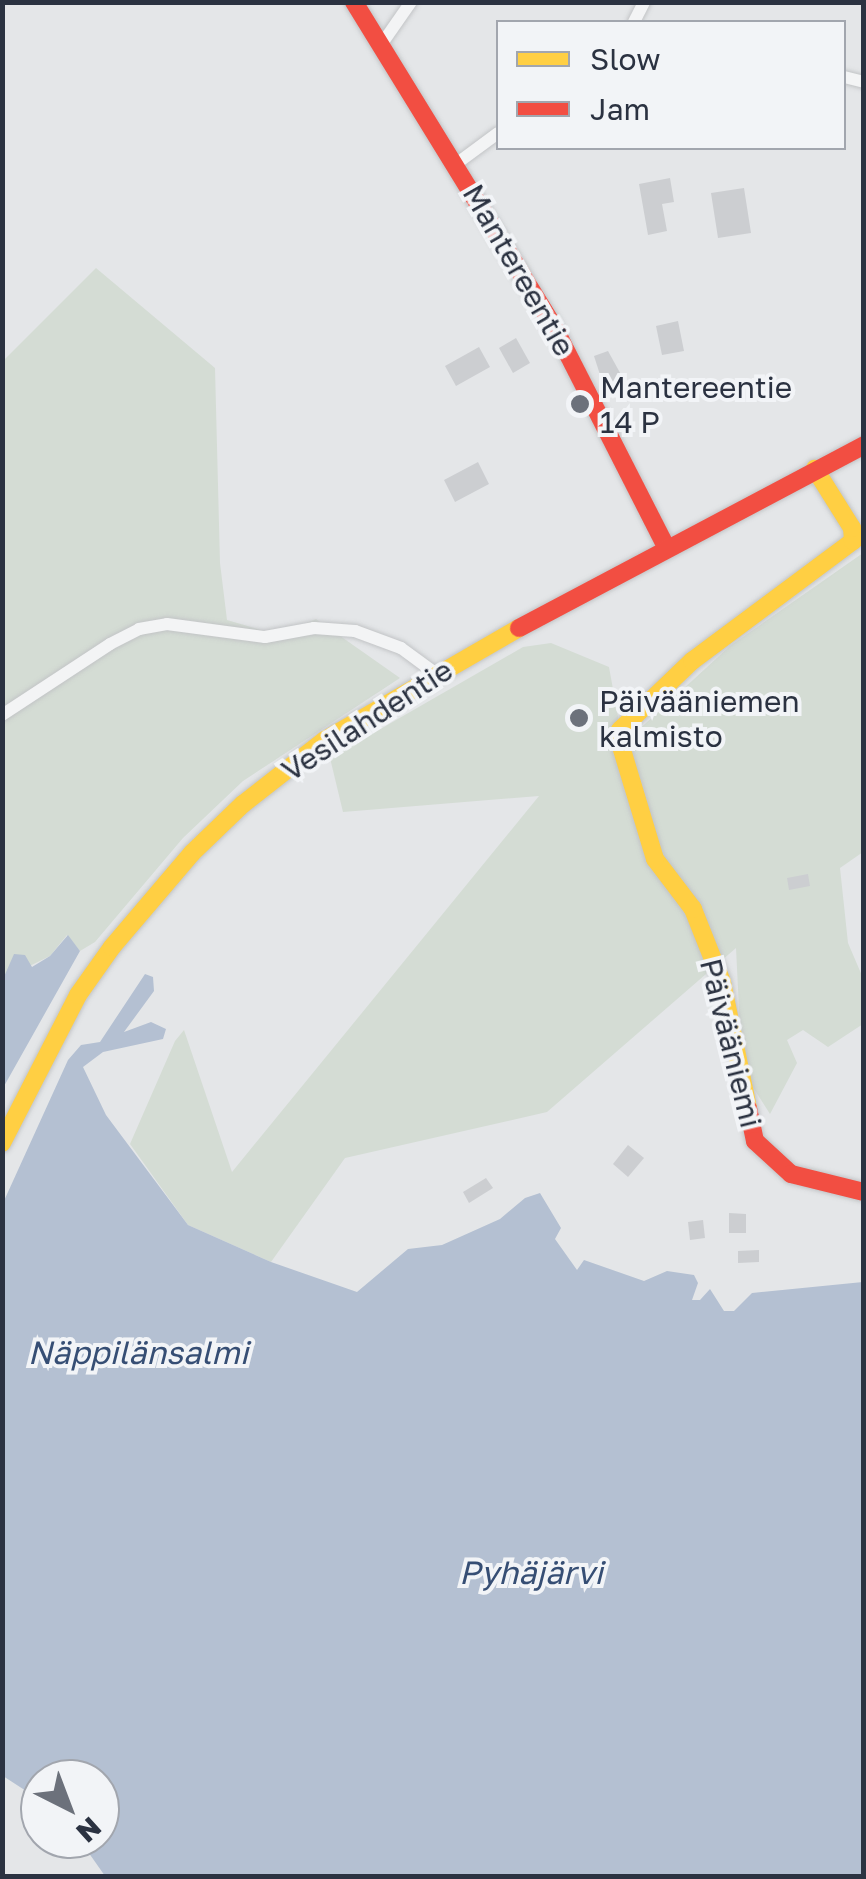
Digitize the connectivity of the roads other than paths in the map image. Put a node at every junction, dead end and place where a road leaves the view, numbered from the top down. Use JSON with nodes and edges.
{"nodes":[{"id":1,"x":354,"y":2,"type":"edge"},
{"id":2,"x":410,"y":2,"type":"edge"},
{"id":3,"x":382,"y":44,"type":"junction"},
{"id":4,"x":496,"y":134,"type":"edge"},
{"id":5,"x":456,"y":164,"type":"junction"},
{"id":6,"x":864,"y":445,"type":"edge"},
{"id":7,"x":815,"y":470,"type":"junction"},
{"id":8,"x":859,"y":540,"type":"edge"},
{"id":9,"x":666,"y":548,"type":"junction"},
{"id":10,"x":435,"y":673,"type":"junction"},
{"id":11,"x":2,"y":715,"type":"edge"},
{"id":12,"x":2,"y":1143,"type":"edge"},
{"id":13,"x":864,"y":1192,"type":"edge"}],
"edges":[{"from":1,"to":3,"type":"street","name":"Mantereentie"},
{"from":2,"to":3,"type":"street"},
{"from":3,"to":5,"type":"street","name":"Mantereentie"},
{"from":4,"to":5,"type":"street"},
{"from":5,"to":9,"type":"street","name":"Mantereentie"},
{"from":6,"to":7,"type":"street","name":"Vesilahdentie"},
{"from":7,"to":8,"type":"street","name":"Päivääniemi"},
{"from":7,"to":9,"type":"street","name":"Vesilahdentie"},
{"from":8,"to":13,"type":"street","name":"Päivääniemi"},
{"from":9,"to":10,"type":"street","name":"Vesilahdentie"},
{"from":10,"to":11,"type":"street"},
{"from":10,"to":12,"type":"street","name":"Vesilahdentie"}]}
